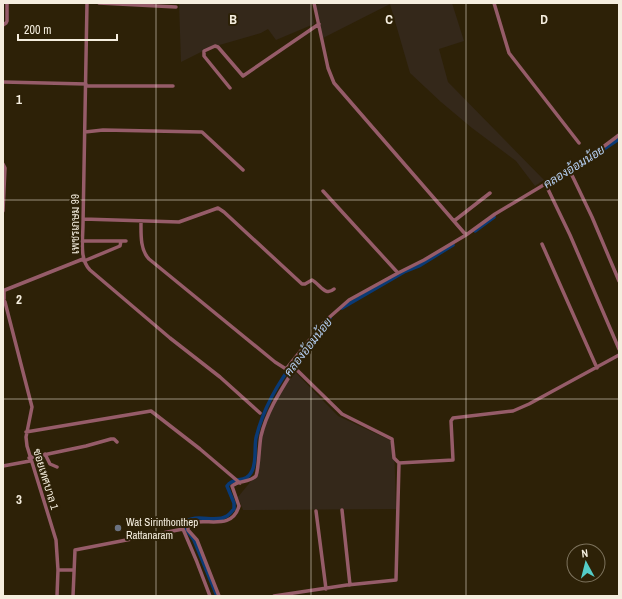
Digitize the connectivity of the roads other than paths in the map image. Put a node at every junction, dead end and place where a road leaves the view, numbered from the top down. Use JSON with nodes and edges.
{"nodes":[{"id":1,"x":7,"y":3,"type":"edge"},
{"id":2,"x":87,"y":3,"type":"edge"},
{"id":3,"x":99,"y":3,"type":"edge"},
{"id":4,"x":314,"y":3,"type":"edge"},
{"id":5,"x":494,"y":3,"type":"edge"},
{"id":6,"x":176,"y":7,"type":"dead end"},
{"id":7,"x":3,"y":24,"type":"edge"},
{"id":8,"x":319,"y":24,"type":"junction"},
{"id":9,"x":3,"y":82,"type":"edge"},
{"id":10,"x":86,"y":85,"type":"junction"},
{"id":11,"x":173,"y":86,"type":"dead end"},
{"id":12,"x":230,"y":88,"type":"dead end"},
{"id":13,"x":85,"y":132,"type":"junction"},
{"id":14,"x":619,"y":135,"type":"edge"},
{"id":15,"x":579,"y":143,"type":"dead end"},
{"id":16,"x":3,"y":164,"type":"edge"},
{"id":17,"x":243,"y":170,"type":"dead end"},
{"id":18,"x":570,"y":170,"type":"junction"},
{"id":19,"x":546,"y":185,"type":"junction"},
{"id":20,"x":323,"y":190,"type":"dead end"},
{"id":21,"x":490,"y":193,"type":"dead end"},
{"id":22,"x":3,"y":211,"type":"edge"},
{"id":23,"x":83,"y":219,"type":"junction"},
{"id":24,"x":454,"y":221,"type":"junction"},
{"id":25,"x":141,"y":222,"type":"junction"},
{"id":26,"x":466,"y":235,"type":"junction"},
{"id":27,"x":83,"y":241,"type":"junction"},
{"id":28,"x":121,"y":241,"type":"junction"},
{"id":29,"x":126,"y":241,"type":"dead end"},
{"id":30,"x":542,"y":244,"type":"dead end"},
{"id":31,"x":83,"y":260,"type":"junction"},
{"id":32,"x":398,"y":273,"type":"junction"},
{"id":33,"x":619,"y":281,"type":"edge"},
{"id":34,"x":334,"y":289,"type":"dead end"},
{"id":35,"x":3,"y":299,"type":"edge"},
{"id":36,"x":619,"y":349,"type":"edge"},
{"id":37,"x":619,"y":355,"type":"edge"},
{"id":38,"x":597,"y":368,"type":"junction"},
{"id":39,"x":287,"y":369,"type":"junction"},
{"id":40,"x":293,"y":369,"type":"junction"},
{"id":41,"x":260,"y":413,"type":"dead end"},
{"id":42,"x":26,"y":432,"type":"junction"},
{"id":43,"x":117,"y":442,"type":"dead end"},
{"id":44,"x":45,"y":454,"type":"junction"},
{"id":45,"x":30,"y":459,"type":"junction"},
{"id":46,"x":399,"y":463,"type":"junction"},
{"id":47,"x":3,"y":466,"type":"edge"},
{"id":48,"x":57,"y":468,"type":"dead end"},
{"id":49,"x":240,"y":482,"type":"junction"},
{"id":50,"x":342,"y":510,"type":"dead end"},
{"id":51,"x":316,"y":511,"type":"dead end"},
{"id":52,"x":58,"y":570,"type":"junction"},
{"id":53,"x":74,"y":570,"type":"junction"},
{"id":54,"x":350,"y":585,"type":"junction"},
{"id":55,"x":326,"y":589,"type":"junction"},
{"id":56,"x":57,"y":596,"type":"edge"},
{"id":57,"x":73,"y":596,"type":"edge"},
{"id":58,"x":210,"y":596,"type":"edge"},
{"id":59,"x":219,"y":596,"type":"edge"},
{"id":60,"x":274,"y":596,"type":"edge"}],
"edges":[{"from":1,"to":7,"type":"street"},
{"from":2,"to":10,"type":"street","name":"เพชรเกษม 99"},
{"from":3,"to":6,"type":"street"},
{"from":4,"to":8,"type":"street"},
{"from":5,"to":15,"type":"street"},
{"from":8,"to":12,"type":"street"},
{"from":8,"to":24,"type":"street"},
{"from":9,"to":10,"type":"street"},
{"from":10,"to":11,"type":"street"},
{"from":10,"to":13,"type":"street","name":"เพชรเกษม 99"},
{"from":13,"to":17,"type":"street"},
{"from":13,"to":23,"type":"street","name":"เพชรเกษม 99"},
{"from":14,"to":18,"type":"street"},
{"from":16,"to":22,"type":"street"},
{"from":18,"to":19,"type":"street"},
{"from":18,"to":33,"type":"street"},
{"from":19,"to":26,"type":"street"},
{"from":19,"to":36,"type":"street"},
{"from":20,"to":32,"type":"street"},
{"from":21,"to":24,"type":"street"},
{"from":23,"to":25,"type":"street"},
{"from":23,"to":27,"type":"street","name":"เพชรเกษม 99"},
{"from":24,"to":26,"type":"street"},
{"from":25,"to":34,"type":"street"},
{"from":25,"to":39,"type":"street"},
{"from":26,"to":32,"type":"street"},
{"from":27,"to":28,"type":"street"},
{"from":27,"to":31,"type":"street","name":"เพชรเกษม 99"},
{"from":28,"to":29,"type":"street"},
{"from":28,"to":31,"type":"street"},
{"from":30,"to":38,"type":"street"},
{"from":31,"to":35,"type":"street"},
{"from":31,"to":41,"type":"street","name":"เพชรเกษม 99"},
{"from":32,"to":39,"type":"street"},
{"from":35,"to":42,"type":"street","name":"ซอยเทศบาล 1"},
{"from":37,"to":38,"type":"street"},
{"from":38,"to":46,"type":"street"},
{"from":39,"to":40,"type":"street"},
{"from":40,"to":46,"type":"street"},
{"from":40,"to":49,"type":"street"},
{"from":42,"to":45,"type":"street","name":"ซอยเทศบาล 1"},
{"from":42,"to":49,"type":"street"},
{"from":43,"to":44,"type":"street"},
{"from":44,"to":45,"type":"street"},
{"from":44,"to":48,"type":"street"},
{"from":45,"to":47,"type":"street"},
{"from":45,"to":52,"type":"street","name":"ซอยเทศบาล 1"},
{"from":46,"to":54,"type":"street"},
{"from":49,"to":59,"type":"street"},
{"from":50,"to":54,"type":"street"},
{"from":51,"to":55,"type":"street"},
{"from":52,"to":53,"type":"street"},
{"from":52,"to":56,"type":"street","name":"ซอยเทศบาล 1"},
{"from":53,"to":57,"type":"street"},
{"from":53,"to":58,"type":"street"},
{"from":54,"to":55,"type":"street"},
{"from":55,"to":60,"type":"street"}]}
